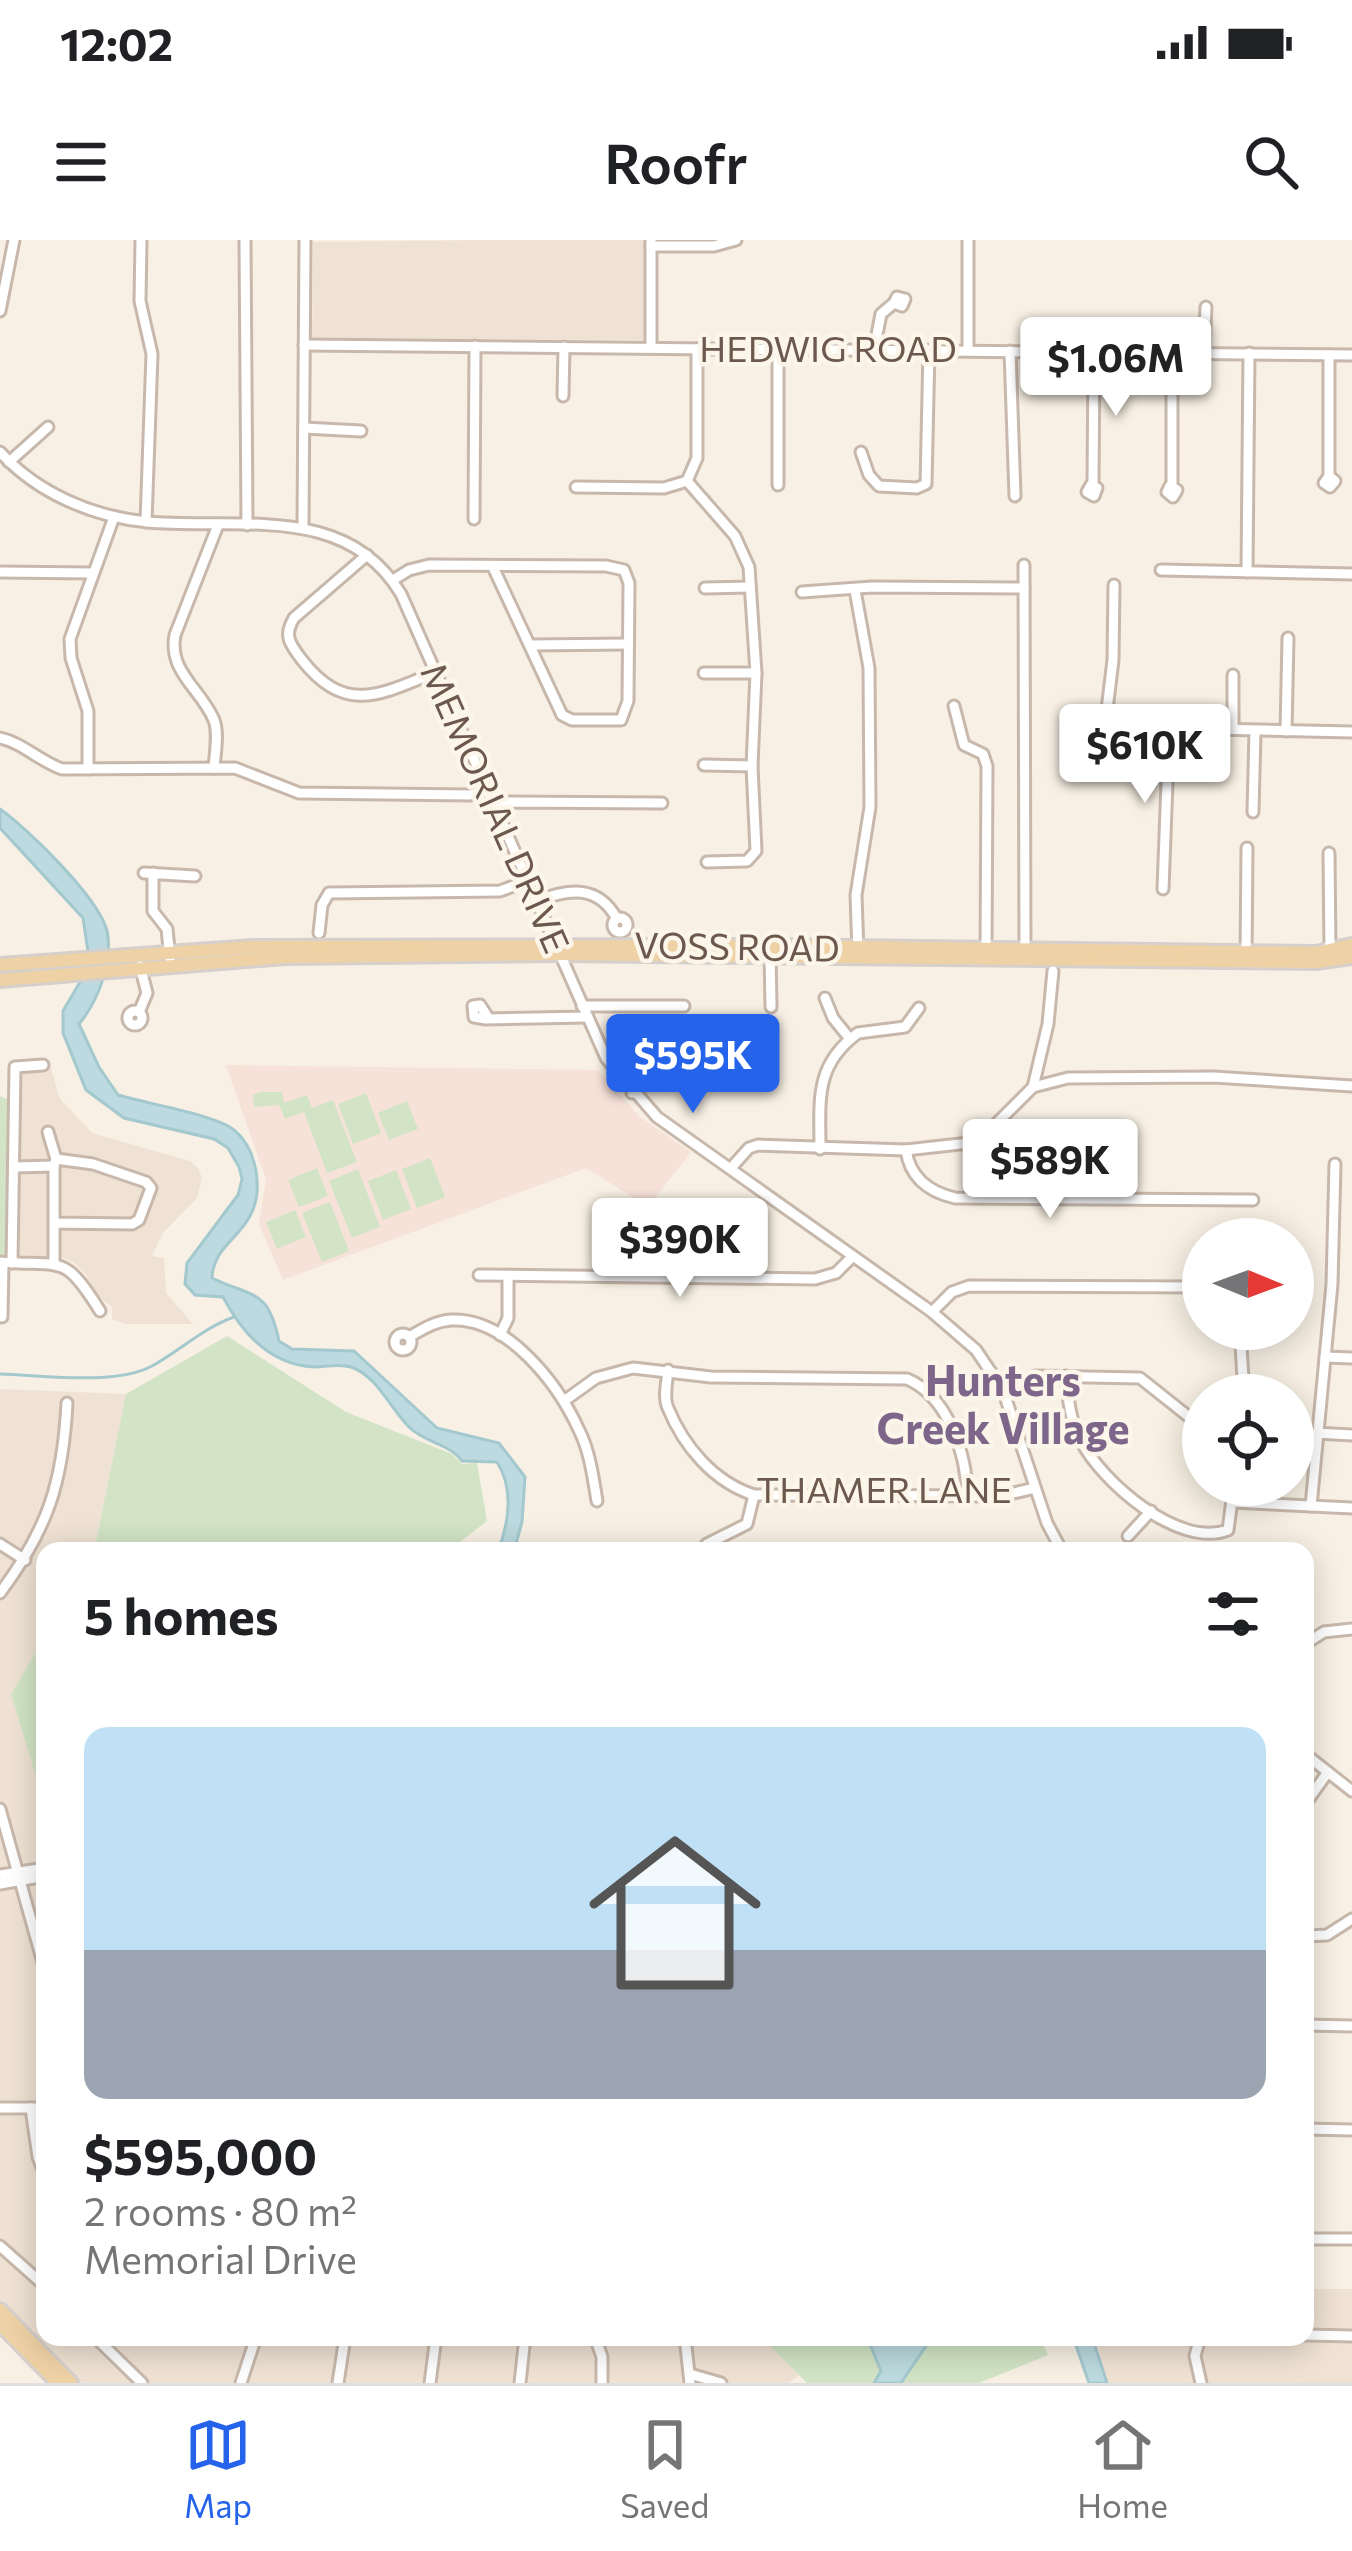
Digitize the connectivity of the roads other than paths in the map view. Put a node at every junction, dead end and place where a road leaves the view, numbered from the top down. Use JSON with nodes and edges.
{"nodes":[{"id":1,"x":14,"y":240,"type":"edge"},
{"id":2,"x":141,"y":240,"type":"edge"},
{"id":3,"x":245,"y":240,"type":"edge"},
{"id":4,"x":305,"y":240,"type":"edge"},
{"id":5,"x":736,"y":240,"type":"edge"},
{"id":6,"x":968,"y":240,"type":"edge"},
{"id":7,"x":651,"y":243,"type":"edge"},
{"id":8,"x":894,"y":304,"type":"dead end"},
{"id":9,"x":1206,"y":307,"type":"dead end"},
{"id":10,"x":0,"y":311,"type":"edge"},
{"id":11,"x":304,"y":345,"type":"junction"},
{"id":12,"x":475,"y":346,"type":"junction"},
{"id":13,"x":563,"y":346,"type":"junction"},
{"id":14,"x":651,"y":347,"type":"junction"},
{"id":15,"x":697,"y":349,"type":"junction"},
{"id":16,"x":778,"y":349,"type":"junction"},
{"id":17,"x":874,"y":350,"type":"junction"},
{"id":18,"x":929,"y":350,"type":"junction"},
{"id":19,"x":968,"y":350,"type":"junction"},
{"id":20,"x":1010,"y":351,"type":"junction"},
{"id":21,"x":1094,"y":352,"type":"junction"},
{"id":22,"x":1172,"y":353,"type":"junction"},
{"id":23,"x":1204,"y":353,"type":"junction"},
{"id":24,"x":1249,"y":353,"type":"junction"},
{"id":25,"x":1330,"y":355,"type":"junction"},
{"id":26,"x":1352,"y":355,"type":"edge"},
{"id":27,"x":563,"y":396,"type":"dead end"},
{"id":28,"x":48,"y":427,"type":"dead end"},
{"id":29,"x":304,"y":428,"type":"junction"},
{"id":30,"x":361,"y":431,"type":"dead end"},
{"id":31,"x":0,"y":452,"type":"edge"},
{"id":32,"x":861,"y":452,"type":"dead end"},
{"id":33,"x":9,"y":462,"type":"junction"},
{"id":34,"x":1329,"y":476,"type":"dead end"},
{"id":35,"x":687,"y":481,"type":"junction"},
{"id":36,"x":778,"y":485,"type":"dead end"},
{"id":37,"x":1093,"y":485,"type":"dead end"},
{"id":38,"x":1172,"y":486,"type":"dead end"},
{"id":39,"x":576,"y":487,"type":"dead end"},
{"id":40,"x":1015,"y":496,"type":"dead end"},
{"id":41,"x":114,"y":517,"type":"junction"},
{"id":42,"x":474,"y":519,"type":"dead end"},
{"id":43,"x":146,"y":522,"type":"junction"},
{"id":44,"x":218,"y":524,"type":"junction"},
{"id":45,"x":247,"y":525,"type":"junction"},
{"id":46,"x":303,"y":526,"type":"junction"},
{"id":47,"x":367,"y":555,"type":"junction"},
{"id":48,"x":1024,"y":565,"type":"dead end"},
{"id":49,"x":493,"y":566,"type":"junction"},
{"id":50,"x":1160,"y":570,"type":"dead end"},
{"id":51,"x":0,"y":572,"type":"edge"},
{"id":52,"x":1247,"y":572,"type":"junction"},
{"id":53,"x":92,"y":573,"type":"junction"},
{"id":54,"x":1352,"y":574,"type":"edge"},
{"id":55,"x":393,"y":580,"type":"junction"},
{"id":56,"x":1114,"y":585,"type":"dead end"},
{"id":57,"x":750,"y":586,"type":"junction"},
{"id":58,"x":705,"y":588,"type":"dead end"},
{"id":59,"x":1024,"y":588,"type":"junction"},
{"id":60,"x":855,"y":590,"type":"junction"},
{"id":61,"x":802,"y":592,"type":"dead end"},
{"id":62,"x":1288,"y":638,"type":"dead end"},
{"id":63,"x":628,"y":644,"type":"junction"},
{"id":64,"x":530,"y":645,"type":"junction"},
{"id":65,"x":436,"y":672,"type":"junction"},
{"id":66,"x":704,"y":673,"type":"dead end"},
{"id":67,"x":756,"y":673,"type":"junction"},
{"id":68,"x":1233,"y":675,"type":"dead end"},
{"id":69,"x":953,"y":706,"type":"dead end"},
{"id":70,"x":1169,"y":729,"type":"junction"},
{"id":71,"x":1233,"y":729,"type":"junction"},
{"id":72,"x":1286,"y":730,"type":"junction"},
{"id":73,"x":1255,"y":731,"type":"junction"},
{"id":74,"x":1352,"y":732,"type":"edge"},
{"id":75,"x":0,"y":738,"type":"edge"},
{"id":76,"x":704,"y":765,"type":"dead end"},
{"id":77,"x":752,"y":766,"type":"junction"},
{"id":78,"x":214,"y":768,"type":"junction"},
{"id":79,"x":88,"y":770,"type":"junction"},
{"id":80,"x":488,"y":790,"type":"junction"},
{"id":81,"x":662,"y":803,"type":"dead end"},
{"id":82,"x":496,"y":809,"type":"junction"},
{"id":83,"x":1253,"y":812,"type":"dead end"},
{"id":84,"x":1247,"y":848,"type":"dead end"},
{"id":85,"x":1328,"y":853,"type":"dead end"},
{"id":86,"x":707,"y":862,"type":"dead end"},
{"id":87,"x":195,"y":876,"type":"dead end"},
{"id":88,"x":527,"y":881,"type":"junction"},
{"id":89,"x":1163,"y":889,"type":"dead end"},
{"id":90,"x":536,"y":901,"type":"junction"},
{"id":91,"x":617,"y":919,"type":"dead end"},
{"id":92,"x":319,"y":933,"type":"dead end"},
{"id":93,"x":1352,"y":945,"type":"edge"},
{"id":94,"x":558,"y":950,"type":"junction"},
{"id":95,"x":770,"y":951,"type":"junction"},
{"id":96,"x":858,"y":953,"type":"junction"},
{"id":97,"x":986,"y":954,"type":"junction"},
{"id":98,"x":1025,"y":954,"type":"junction"},
{"id":99,"x":1246,"y":956,"type":"junction"},
{"id":100,"x":1320,"y":956,"type":"junction"},
{"id":101,"x":1352,"y":957,"type":"edge"},
{"id":102,"x":167,"y":959,"type":"junction"},
{"id":103,"x":140,"y":962,"type":"junction"},
{"id":104,"x":0,"y":965,"type":"edge"},
{"id":105,"x":69,"y":967,"type":"junction"},
{"id":106,"x":1053,"y":971,"type":"dead end"},
{"id":107,"x":5,"y":979,"type":"edge"},
{"id":108,"x":825,"y":998,"type":"dead end"},
{"id":109,"x":684,"y":1006,"type":"dead end"},
{"id":110,"x":771,"y":1007,"type":"dead end"},
{"id":111,"x":919,"y":1007,"type":"dead end"},
{"id":112,"x":139,"y":1012,"type":"dead end"},
{"id":113,"x":584,"y":1012,"type":"junction"},
{"id":114,"x":489,"y":1019,"type":"dead end"},
{"id":115,"x":850,"y":1039,"type":"junction"},
{"id":116,"x":43,"y":1065,"type":"dead end"},
{"id":117,"x":724,"y":1081,"type":"dead end"},
{"id":118,"x":1352,"y":1085,"type":"edge"},
{"id":119,"x":1033,"y":1087,"type":"junction"},
{"id":120,"x":632,"y":1093,"type":"junction"},
{"id":121,"x":48,"y":1132,"type":"dead end"},
{"id":122,"x":820,"y":1149,"type":"junction"},
{"id":123,"x":906,"y":1150,"type":"junction"},
{"id":124,"x":55,"y":1163,"type":"junction"},
{"id":125,"x":1335,"y":1164,"type":"dead end"},
{"id":126,"x":15,"y":1167,"type":"junction"},
{"id":127,"x":731,"y":1168,"type":"junction"},
{"id":128,"x":1253,"y":1199,"type":"dead end"},
{"id":129,"x":1334,"y":1204,"type":"junction"},
{"id":130,"x":1352,"y":1204,"type":"edge"},
{"id":131,"x":55,"y":1223,"type":"junction"},
{"id":132,"x":852,"y":1256,"type":"junction"},
{"id":133,"x":5,"y":1263,"type":"edge"},
{"id":134,"x":54,"y":1263,"type":"junction"},
{"id":135,"x":479,"y":1275,"type":"dead end"},
{"id":136,"x":508,"y":1276,"type":"junction"},
{"id":137,"x":1182,"y":1287,"type":"edge"},
{"id":138,"x":100,"y":1311,"type":"dead end"},
{"id":139,"x":932,"y":1312,"type":"junction"},
{"id":140,"x":2,"y":1317,"type":"edge"},
{"id":141,"x":500,"y":1335,"type":"junction"},
{"id":142,"x":409,"y":1337,"type":"dead end"},
{"id":143,"x":1324,"y":1357,"type":"junction"},
{"id":144,"x":1352,"y":1358,"type":"edge"},
{"id":145,"x":668,"y":1370,"type":"junction"},
{"id":146,"x":1066,"y":1376,"type":"junction"},
{"id":147,"x":1004,"y":1390,"type":"junction"},
{"id":148,"x":564,"y":1401,"type":"junction"},
{"id":149,"x":67,"y":1403,"type":"dead end"},
{"id":150,"x":1182,"y":1411,"type":"edge"},
{"id":151,"x":1316,"y":1433,"type":"junction"},
{"id":152,"x":1352,"y":1435,"type":"edge"},
{"id":153,"x":1314,"y":1462,"type":"edge"},
{"id":154,"x":1035,"y":1488,"type":"junction"},
{"id":155,"x":754,"y":1496,"type":"junction"},
{"id":156,"x":967,"y":1496,"type":"junction"},
{"id":157,"x":597,"y":1502,"type":"dead end"},
{"id":158,"x":1231,"y":1506,"type":"edge"},
{"id":159,"x":1311,"y":1506,"type":"edge"},
{"id":160,"x":1352,"y":1508,"type":"edge"},
{"id":161,"x":1151,"y":1511,"type":"junction"},
{"id":162,"x":1128,"y":1536,"type":"dead end"},
{"id":163,"x":711,"y":1542,"type":"edge"},
{"id":164,"x":1058,"y":1542,"type":"edge"},
{"id":165,"x":0,"y":1544,"type":"edge"},
{"id":166,"x":25,"y":1560,"type":"junction"},
{"id":167,"x":0,"y":1593,"type":"edge"},
{"id":168,"x":1352,"y":1629,"type":"edge"},
{"id":169,"x":1314,"y":1638,"type":"edge"},
{"id":170,"x":1314,"y":1761,"type":"edge"},
{"id":171,"x":1328,"y":1772,"type":"junction"},
{"id":172,"x":1314,"y":1791,"type":"edge"},
{"id":173,"x":1352,"y":1791,"type":"edge"},
{"id":174,"x":0,"y":1808,"type":"edge"},
{"id":175,"x":36,"y":1873,"type":"edge"},
{"id":176,"x":18,"y":1876,"type":"junction"},
{"id":177,"x":0,"y":1880,"type":"edge"},
{"id":178,"x":1352,"y":1919,"type":"edge"},
{"id":179,"x":1314,"y":1936,"type":"edge"},
{"id":180,"x":36,"y":1939,"type":"edge"},
{"id":181,"x":1314,"y":2025,"type":"edge"},
{"id":182,"x":1352,"y":2026,"type":"edge"},
{"id":183,"x":0,"y":2108,"type":"edge"},
{"id":184,"x":32,"y":2108,"type":"junction"},
{"id":185,"x":36,"y":2108,"type":"edge"},
{"id":186,"x":1314,"y":2129,"type":"edge"},
{"id":187,"x":1352,"y":2129,"type":"edge"},
{"id":188,"x":36,"y":2144,"type":"edge"},
{"id":189,"x":1314,"y":2239,"type":"edge"},
{"id":190,"x":1352,"y":2239,"type":"edge"},
{"id":191,"x":0,"y":2246,"type":"edge"},
{"id":192,"x":36,"y":2278,"type":"edge"},
{"id":193,"x":2,"y":2319,"type":"edge"},
{"id":194,"x":1314,"y":2335,"type":"edge"},
{"id":195,"x":1352,"y":2336,"type":"edge"},
{"id":196,"x":104,"y":2346,"type":"edge"},
{"id":197,"x":250,"y":2346,"type":"edge"},
{"id":198,"x":344,"y":2346,"type":"edge"},
{"id":199,"x":435,"y":2346,"type":"edge"},
{"id":200,"x":524,"y":2346,"type":"edge"},
{"id":201,"x":598,"y":2346,"type":"edge"},
{"id":202,"x":686,"y":2346,"type":"edge"},
{"id":203,"x":1198,"y":2346,"type":"edge"},
{"id":204,"x":690,"y":2379,"type":"edge"},
{"id":205,"x":62,"y":2381,"type":"edge"},
{"id":206,"x":142,"y":2383,"type":"edge"},
{"id":207,"x":242,"y":2383,"type":"edge"},
{"id":208,"x":338,"y":2383,"type":"edge"},
{"id":209,"x":430,"y":2383,"type":"edge"},
{"id":210,"x":520,"y":2383,"type":"edge"},
{"id":211,"x":602,"y":2383,"type":"edge"},
{"id":212,"x":721,"y":2383,"type":"edge"},
{"id":213,"x":1201,"y":2383,"type":"edge"}],
"edges":[{"from":1,"to":10,"type":"street"},
{"from":2,"to":43,"type":"street"},
{"from":3,"to":45,"type":"street"},
{"from":4,"to":11,"type":"street"},
{"from":5,"to":7,"type":"street"},
{"from":6,"to":19,"type":"street"},
{"from":7,"to":14,"type":"street"},
{"from":8,"to":17,"type":"street"},
{"from":9,"to":23,"type":"street"},
{"from":11,"to":12,"type":"street","name":"HEDWIG ROAD"},
{"from":11,"to":29,"type":"street"},
{"from":12,"to":13,"type":"street","name":"HEDWIG ROAD"},
{"from":12,"to":42,"type":"street"},
{"from":13,"to":14,"type":"street","name":"HEDWIG ROAD"},
{"from":13,"to":27,"type":"street"},
{"from":14,"to":15,"type":"street","name":"HEDWIG ROAD"},
{"from":15,"to":16,"type":"street","name":"HEDWIG ROAD"},
{"from":15,"to":35,"type":"street"},
{"from":16,"to":17,"type":"street","name":"HEDWIG ROAD"},
{"from":16,"to":36,"type":"street"},
{"from":17,"to":18,"type":"street","name":"HEDWIG ROAD"},
{"from":18,"to":19,"type":"street","name":"HEDWIG ROAD"},
{"from":18,"to":32,"type":"street"},
{"from":19,"to":20,"type":"street","name":"HEDWIG ROAD"},
{"from":20,"to":21,"type":"street","name":"HEDWIG ROAD"},
{"from":20,"to":40,"type":"street"},
{"from":21,"to":22,"type":"street","name":"HEDWIG ROAD"},
{"from":21,"to":37,"type":"street"},
{"from":22,"to":23,"type":"street","name":"HEDWIG ROAD"},
{"from":22,"to":38,"type":"street"},
{"from":23,"to":24,"type":"street","name":"HEDWIG ROAD"},
{"from":24,"to":25,"type":"street","name":"HEDWIG ROAD"},
{"from":24,"to":52,"type":"street"},
{"from":25,"to":26,"type":"street","name":"HEDWIG ROAD"},
{"from":25,"to":34,"type":"street"},
{"from":28,"to":33,"type":"street"},
{"from":29,"to":30,"type":"street"},
{"from":29,"to":46,"type":"street"},
{"from":31,"to":33,"type":"street","name":"MEMORIAL DRIVE"},
{"from":33,"to":41,"type":"street","name":"MEMORIAL DRIVE"},
{"from":35,"to":39,"type":"street"},
{"from":35,"to":57,"type":"street"},
{"from":41,"to":43,"type":"street","name":"MEMORIAL DRIVE"},
{"from":41,"to":53,"type":"street"},
{"from":43,"to":44,"type":"street","name":"MEMORIAL DRIVE"},
{"from":44,"to":45,"type":"street","name":"MEMORIAL DRIVE"},
{"from":44,"to":78,"type":"street"},
{"from":45,"to":46,"type":"street","name":"MEMORIAL DRIVE"},
{"from":46,"to":47,"type":"street","name":"MEMORIAL DRIVE"},
{"from":47,"to":55,"type":"street","name":"MEMORIAL DRIVE"},
{"from":47,"to":65,"type":"street"},
{"from":48,"to":59,"type":"street"},
{"from":49,"to":55,"type":"street"},
{"from":49,"to":63,"type":"street"},
{"from":49,"to":64,"type":"street"},
{"from":50,"to":52,"type":"street"},
{"from":51,"to":53,"type":"street"},
{"from":52,"to":54,"type":"street"},
{"from":53,"to":79,"type":"street"},
{"from":55,"to":65,"type":"street","name":"MEMORIAL DRIVE"},
{"from":56,"to":70,"type":"street"},
{"from":57,"to":58,"type":"street"},
{"from":57,"to":67,"type":"street"},
{"from":59,"to":60,"type":"street"},
{"from":59,"to":98,"type":"street"},
{"from":60,"to":61,"type":"street"},
{"from":60,"to":96,"type":"street"},
{"from":62,"to":72,"type":"street"},
{"from":63,"to":64,"type":"street"},
{"from":63,"to":64,"type":"street"},
{"from":65,"to":80,"type":"street","name":"MEMORIAL DRIVE"},
{"from":66,"to":67,"type":"street"},
{"from":67,"to":77,"type":"street"},
{"from":68,"to":71,"type":"street"},
{"from":69,"to":97,"type":"street"},
{"from":70,"to":71,"type":"street"},
{"from":70,"to":89,"type":"street"},
{"from":71,"to":73,"type":"street"},
{"from":72,"to":73,"type":"street"},
{"from":72,"to":74,"type":"street"},
{"from":73,"to":83,"type":"street"},
{"from":75,"to":79,"type":"street"},
{"from":76,"to":77,"type":"street"},
{"from":77,"to":86,"type":"street"},
{"from":78,"to":79,"type":"street"},
{"from":78,"to":80,"type":"street"},
{"from":80,"to":82,"type":"street","name":"MEMORIAL DRIVE"},
{"from":81,"to":82,"type":"street"},
{"from":82,"to":88,"type":"street","name":"MEMORIAL DRIVE"},
{"from":84,"to":99,"type":"street"},
{"from":85,"to":100,"type":"street"},
{"from":87,"to":102,"type":"street"},
{"from":88,"to":90,"type":"street","name":"MEMORIAL DRIVE"},
{"from":88,"to":92,"type":"street"},
{"from":90,"to":91,"type":"street"},
{"from":90,"to":94,"type":"street","name":"MEMORIAL DRIVE"},
{"from":93,"to":100,"type":"main road","name":"VOSS ROAD"},
{"from":94,"to":95,"type":"main road","name":"VOSS ROAD"},
{"from":94,"to":102,"type":"main road","name":"VOSS ROAD"},
{"from":94,"to":113,"type":"street","name":"MEMORIAL DRIVE"},
{"from":95,"to":96,"type":"main road","name":"VOSS ROAD"},
{"from":95,"to":110,"type":"street"},
{"from":96,"to":97,"type":"main road","name":"VOSS ROAD"},
{"from":97,"to":98,"type":"main road","name":"VOSS ROAD"},
{"from":98,"to":99,"type":"main road","name":"VOSS ROAD"},
{"from":99,"to":100,"type":"main road","name":"VOSS ROAD"},
{"from":100,"to":101,"type":"main road","name":"VOSS ROAD"},
{"from":102,"to":103,"type":"main road","name":"VOSS ROAD"},
{"from":103,"to":105,"type":"main road","name":"VOSS ROAD"},
{"from":103,"to":112,"type":"street"},
{"from":104,"to":105,"type":"main road"},
{"from":104,"to":107,"type":"main road"},
{"from":105,"to":107,"type":"main road"},
{"from":106,"to":119,"type":"street"},
{"from":108,"to":115,"type":"street"},
{"from":109,"to":113,"type":"street"},
{"from":111,"to":115,"type":"street"},
{"from":113,"to":114,"type":"street"},
{"from":113,"to":120,"type":"street","name":"MEMORIAL DRIVE"},
{"from":115,"to":122,"type":"street"},
{"from":116,"to":126,"type":"street"},
{"from":117,"to":120,"type":"street"},
{"from":118,"to":119,"type":"street"},
{"from":119,"to":123,"type":"street"},
{"from":120,"to":127,"type":"street","name":"MEMORIAL DRIVE"},
{"from":121,"to":124,"type":"street"},
{"from":122,"to":123,"type":"street"},
{"from":122,"to":127,"type":"street"},
{"from":123,"to":128,"type":"street"},
{"from":124,"to":126,"type":"street"},
{"from":124,"to":131,"type":"street"},
{"from":124,"to":131,"type":"street"},
{"from":125,"to":129,"type":"street"},
{"from":126,"to":133,"type":"street"},
{"from":127,"to":132,"type":"street","name":"MEMORIAL DRIVE"},
{"from":129,"to":130,"type":"street"},
{"from":129,"to":143,"type":"street"},
{"from":131,"to":134,"type":"street"},
{"from":132,"to":136,"type":"street"},
{"from":132,"to":139,"type":"street","name":"MEMORIAL DRIVE"},
{"from":133,"to":134,"type":"street"},
{"from":133,"to":140,"type":"street"},
{"from":134,"to":138,"type":"street"},
{"from":135,"to":136,"type":"street"},
{"from":136,"to":141,"type":"street"},
{"from":137,"to":139,"type":"street"},
{"from":139,"to":147,"type":"street","name":"MEMORIAL DRIVE"},
{"from":141,"to":142,"type":"street"},
{"from":141,"to":148,"type":"street"},
{"from":143,"to":144,"type":"street"},
{"from":143,"to":151,"type":"street"},
{"from":145,"to":148,"type":"street"},
{"from":145,"to":155,"type":"street","name":"THAMER LANE"},
{"from":145,"to":156,"type":"street"},
{"from":146,"to":147,"type":"street"},
{"from":146,"to":150,"type":"street"},
{"from":146,"to":161,"type":"street"},
{"from":147,"to":154,"type":"street","name":"MEMORIAL DRIVE"},
{"from":148,"to":157,"type":"street"},
{"from":149,"to":166,"type":"street"},
{"from":151,"to":152,"type":"street"},
{"from":151,"to":153,"type":"street"},
{"from":154,"to":156,"type":"street","name":"THAMER LANE"},
{"from":154,"to":164,"type":"street","name":"MEMORIAL DRIVE"},
{"from":155,"to":156,"type":"street","name":"THAMER LANE"},
{"from":155,"to":163,"type":"street"},
{"from":158,"to":161,"type":"street"},
{"from":159,"to":160,"type":"street"},
{"from":161,"to":162,"type":"street"},
{"from":165,"to":166,"type":"street"},
{"from":166,"to":167,"type":"street"},
{"from":168,"to":169,"type":"street"},
{"from":170,"to":171,"type":"street"},
{"from":171,"to":172,"type":"street"},
{"from":171,"to":173,"type":"street"},
{"from":174,"to":176,"type":"street"},
{"from":175,"to":176,"type":"street"},
{"from":176,"to":177,"type":"street"},
{"from":176,"to":180,"type":"street"},
{"from":178,"to":179,"type":"street"},
{"from":181,"to":182,"type":"street"},
{"from":183,"to":184,"type":"street"},
{"from":184,"to":185,"type":"street"},
{"from":184,"to":188,"type":"street"},
{"from":186,"to":187,"type":"street"},
{"from":189,"to":190,"type":"street"},
{"from":191,"to":192,"type":"street"},
{"from":193,"to":205,"type":"main road"},
{"from":194,"to":195,"type":"street"},
{"from":196,"to":206,"type":"street"},
{"from":197,"to":207,"type":"street"},
{"from":198,"to":208,"type":"street"},
{"from":199,"to":209,"type":"street"},
{"from":200,"to":210,"type":"street"},
{"from":201,"to":211,"type":"street"},
{"from":202,"to":204,"type":"street"},
{"from":203,"to":213,"type":"street"},
{"from":204,"to":212,"type":"street"}]}
